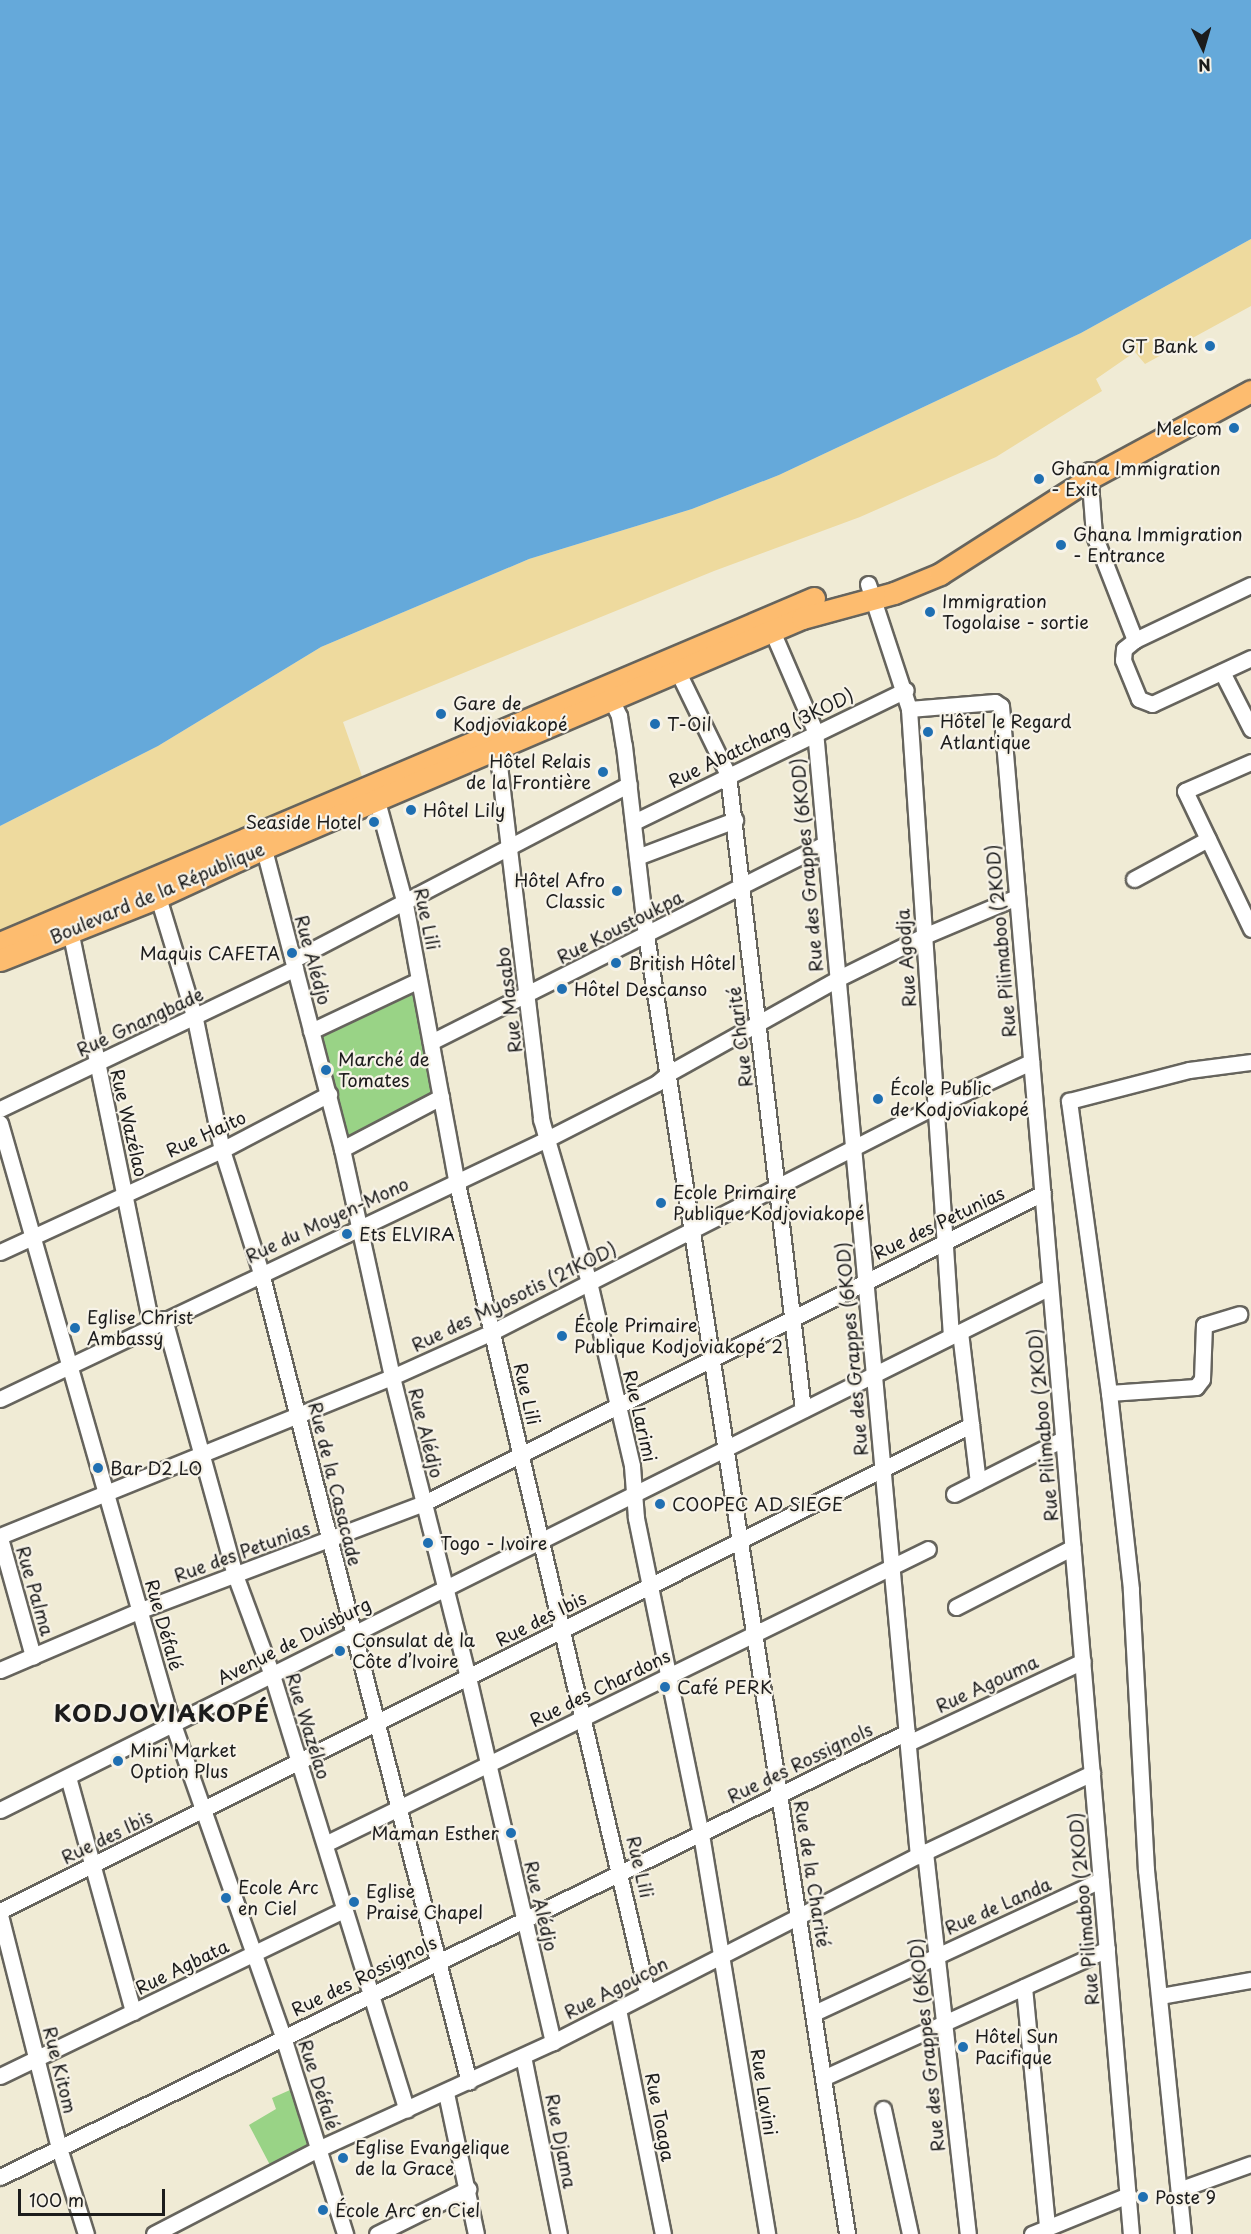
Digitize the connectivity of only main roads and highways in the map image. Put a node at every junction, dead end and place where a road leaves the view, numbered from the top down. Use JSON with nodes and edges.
{"nodes":[{"id":1,"x":1251,"y":383,"type":"edge"},
{"id":2,"x":1251,"y":391,"type":"edge"},
{"id":3,"x":1089,"y":473,"type":"junction"},
{"id":4,"x":870,"y":592,"type":"junction"},
{"id":5,"x":674,"y":664,"type":"junction"},
{"id":6,"x":608,"y":693,"type":"junction"},
{"id":7,"x":262,"y":841,"type":"junction"},
{"id":8,"x":0,"y":943,"type":"edge"},
{"id":9,"x":0,"y":960,"type":"edge"}],
"edges":[{"from":1,"to":3,"type":"highway"},
{"from":2,"to":3,"type":"highway"},
{"from":3,"to":4,"type":"highway","name":"Boulevard de la République"},
{"from":4,"to":5,"type":"highway","name":"Boulevard de la République"},
{"from":4,"to":5,"type":"highway","name":"Boulevard de la République"},
{"from":5,"to":6,"type":"highway","name":"Boulevard de la République"},
{"from":6,"to":7,"type":"highway","name":"Boulevard de la République"},
{"from":6,"to":7,"type":"highway","name":"Boulevard de la République"},
{"from":7,"to":8,"type":"highway","name":"Boulevard de la République"},
{"from":7,"to":9,"type":"highway","name":"Boulevard de la République"}]}
